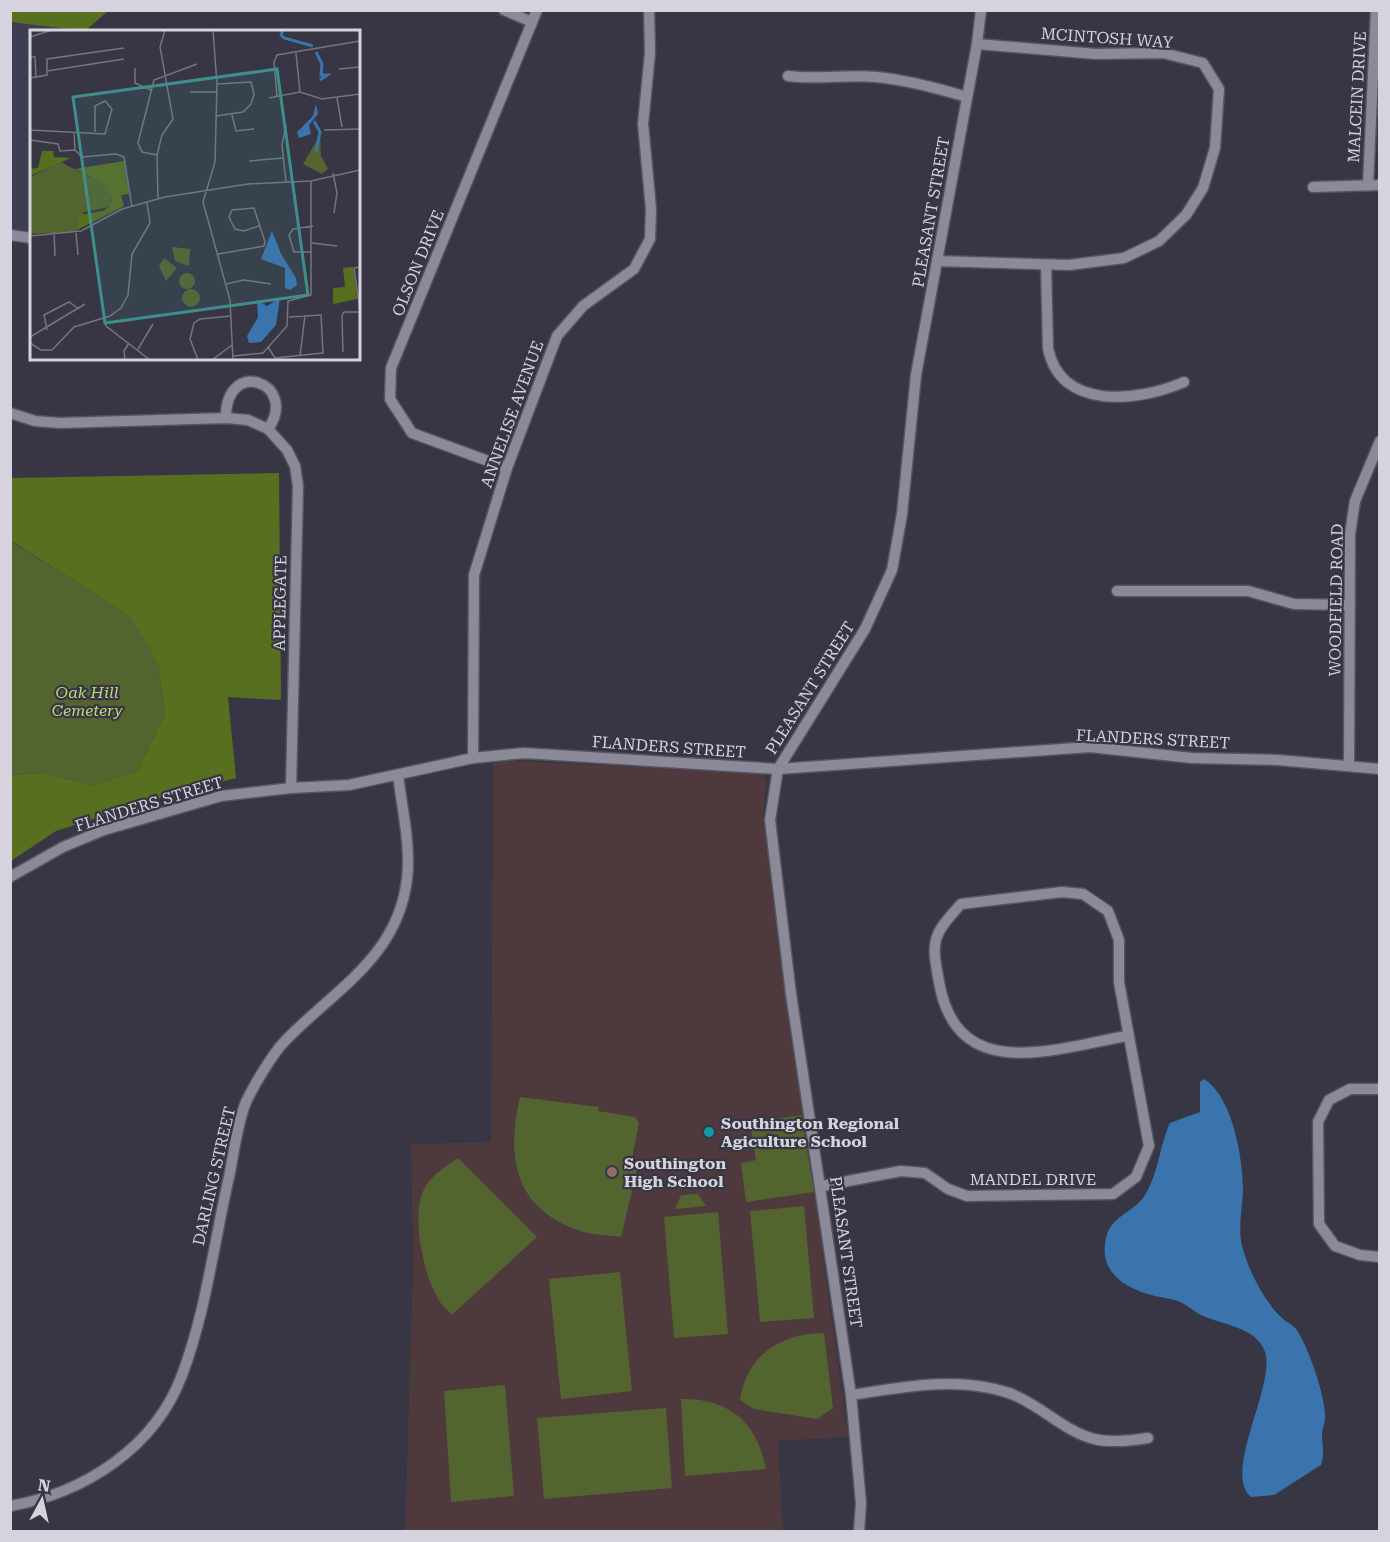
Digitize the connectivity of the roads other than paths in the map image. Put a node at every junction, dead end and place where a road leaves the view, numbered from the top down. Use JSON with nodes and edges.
{"nodes":[{"id":1,"x":504,"y":10,"type":"edge"},
{"id":2,"x":537,"y":10,"type":"edge"},
{"id":3,"x":649,"y":10,"type":"edge"},
{"id":4,"x":981,"y":10,"type":"edge"},
{"id":5,"x":1376,"y":10,"type":"edge"},
{"id":6,"x":532,"y":22,"type":"junction"},
{"id":7,"x":977,"y":44,"type":"junction"},
{"id":8,"x":788,"y":76,"type":"dead end"},
{"id":9,"x":968,"y":97,"type":"junction"},
{"id":10,"x":1380,"y":184,"type":"edge"},
{"id":11,"x":1368,"y":185,"type":"junction"},
{"id":12,"x":1313,"y":188,"type":"dead end"},
{"id":13,"x":10,"y":235,"type":"edge"},
{"id":14,"x":30,"y":238,"type":"edge"},
{"id":15,"x":937,"y":261,"type":"junction"},
{"id":16,"x":1046,"y":265,"type":"junction"},
{"id":17,"x":1184,"y":382,"type":"dead end"},
{"id":18,"x":10,"y":413,"type":"edge"},
{"id":19,"x":226,"y":418,"type":"junction"},
{"id":20,"x":268,"y":429,"type":"junction"},
{"id":21,"x":1380,"y":441,"type":"edge"},
{"id":22,"x":507,"y":468,"type":"junction"},
{"id":23,"x":1117,"y":591,"type":"dead end"},
{"id":24,"x":1350,"y":605,"type":"junction"},
{"id":25,"x":473,"y":758,"type":"junction"},
{"id":26,"x":1349,"y":765,"type":"junction"},
{"id":27,"x":778,"y":769,"type":"junction"},
{"id":28,"x":1380,"y":769,"type":"edge"},
{"id":29,"x":398,"y":775,"type":"junction"},
{"id":30,"x":291,"y":788,"type":"junction"},
{"id":31,"x":10,"y":878,"type":"edge"},
{"id":32,"x":1127,"y":1036,"type":"junction"},
{"id":33,"x":1380,"y":1089,"type":"edge"},
{"id":34,"x":822,"y":1186,"type":"junction"},
{"id":35,"x":1380,"y":1257,"type":"edge"},
{"id":36,"x":851,"y":1395,"type":"junction"},
{"id":37,"x":1148,"y":1438,"type":"dead end"},
{"id":38,"x":10,"y":1506,"type":"edge"},
{"id":39,"x":859,"y":1532,"type":"edge"}],
"edges":[{"from":1,"to":6,"type":"street"},
{"from":2,"to":6,"type":"street","name":"OLSON DRIVE"},
{"from":3,"to":22,"type":"street","name":"ANNELISE AVENUE"},
{"from":4,"to":7,"type":"street","name":"PLEASANT STREET"},
{"from":5,"to":11,"type":"street","name":"MALCEIN DRIVE"},
{"from":6,"to":22,"type":"street","name":"OLSON DRIVE"},
{"from":7,"to":9,"type":"street","name":"PLEASANT STREET"},
{"from":7,"to":16,"type":"street","name":"MCINTOSH WAY"},
{"from":8,"to":9,"type":"street"},
{"from":9,"to":15,"type":"street","name":"PLEASANT STREET"},
{"from":10,"to":11,"type":"street"},
{"from":11,"to":12,"type":"street"},
{"from":13,"to":14,"type":"street"},
{"from":15,"to":16,"type":"street","name":"MCINTOSH WAY"},
{"from":15,"to":27,"type":"street","name":"PLEASANT STREET"},
{"from":16,"to":17,"type":"street"},
{"from":18,"to":19,"type":"street","name":"APPLEGATE"},
{"from":19,"to":20,"type":"street","name":"APPLEGATE"},
{"from":19,"to":20,"type":"street"},
{"from":20,"to":30,"type":"street","name":"APPLEGATE"},
{"from":21,"to":24,"type":"street","name":"WOODFIELD ROAD"},
{"from":22,"to":25,"type":"street","name":"ANNELISE AVENUE"},
{"from":23,"to":24,"type":"street"},
{"from":24,"to":26,"type":"street","name":"WOODFIELD ROAD"},
{"from":25,"to":27,"type":"street","name":"FLANDERS STREET"},
{"from":25,"to":29,"type":"street","name":"FLANDERS STREET"},
{"from":26,"to":27,"type":"street","name":"FLANDERS STREET"},
{"from":26,"to":28,"type":"street","name":"FLANDERS STREET"},
{"from":27,"to":34,"type":"street","name":"PLEASANT STREET"},
{"from":29,"to":30,"type":"street","name":"FLANDERS STREET"},
{"from":29,"to":38,"type":"street","name":"DARLING STREET"},
{"from":30,"to":31,"type":"street","name":"FLANDERS STREET"},
{"from":32,"to":32,"type":"street","name":"MANDEL DRIVE"},
{"from":32,"to":34,"type":"street","name":"MANDEL DRIVE"},
{"from":33,"to":35,"type":"street"},
{"from":34,"to":36,"type":"street","name":"PLEASANT STREET"},
{"from":36,"to":37,"type":"street"},
{"from":36,"to":39,"type":"street","name":"PLEASANT STREET"}]}
